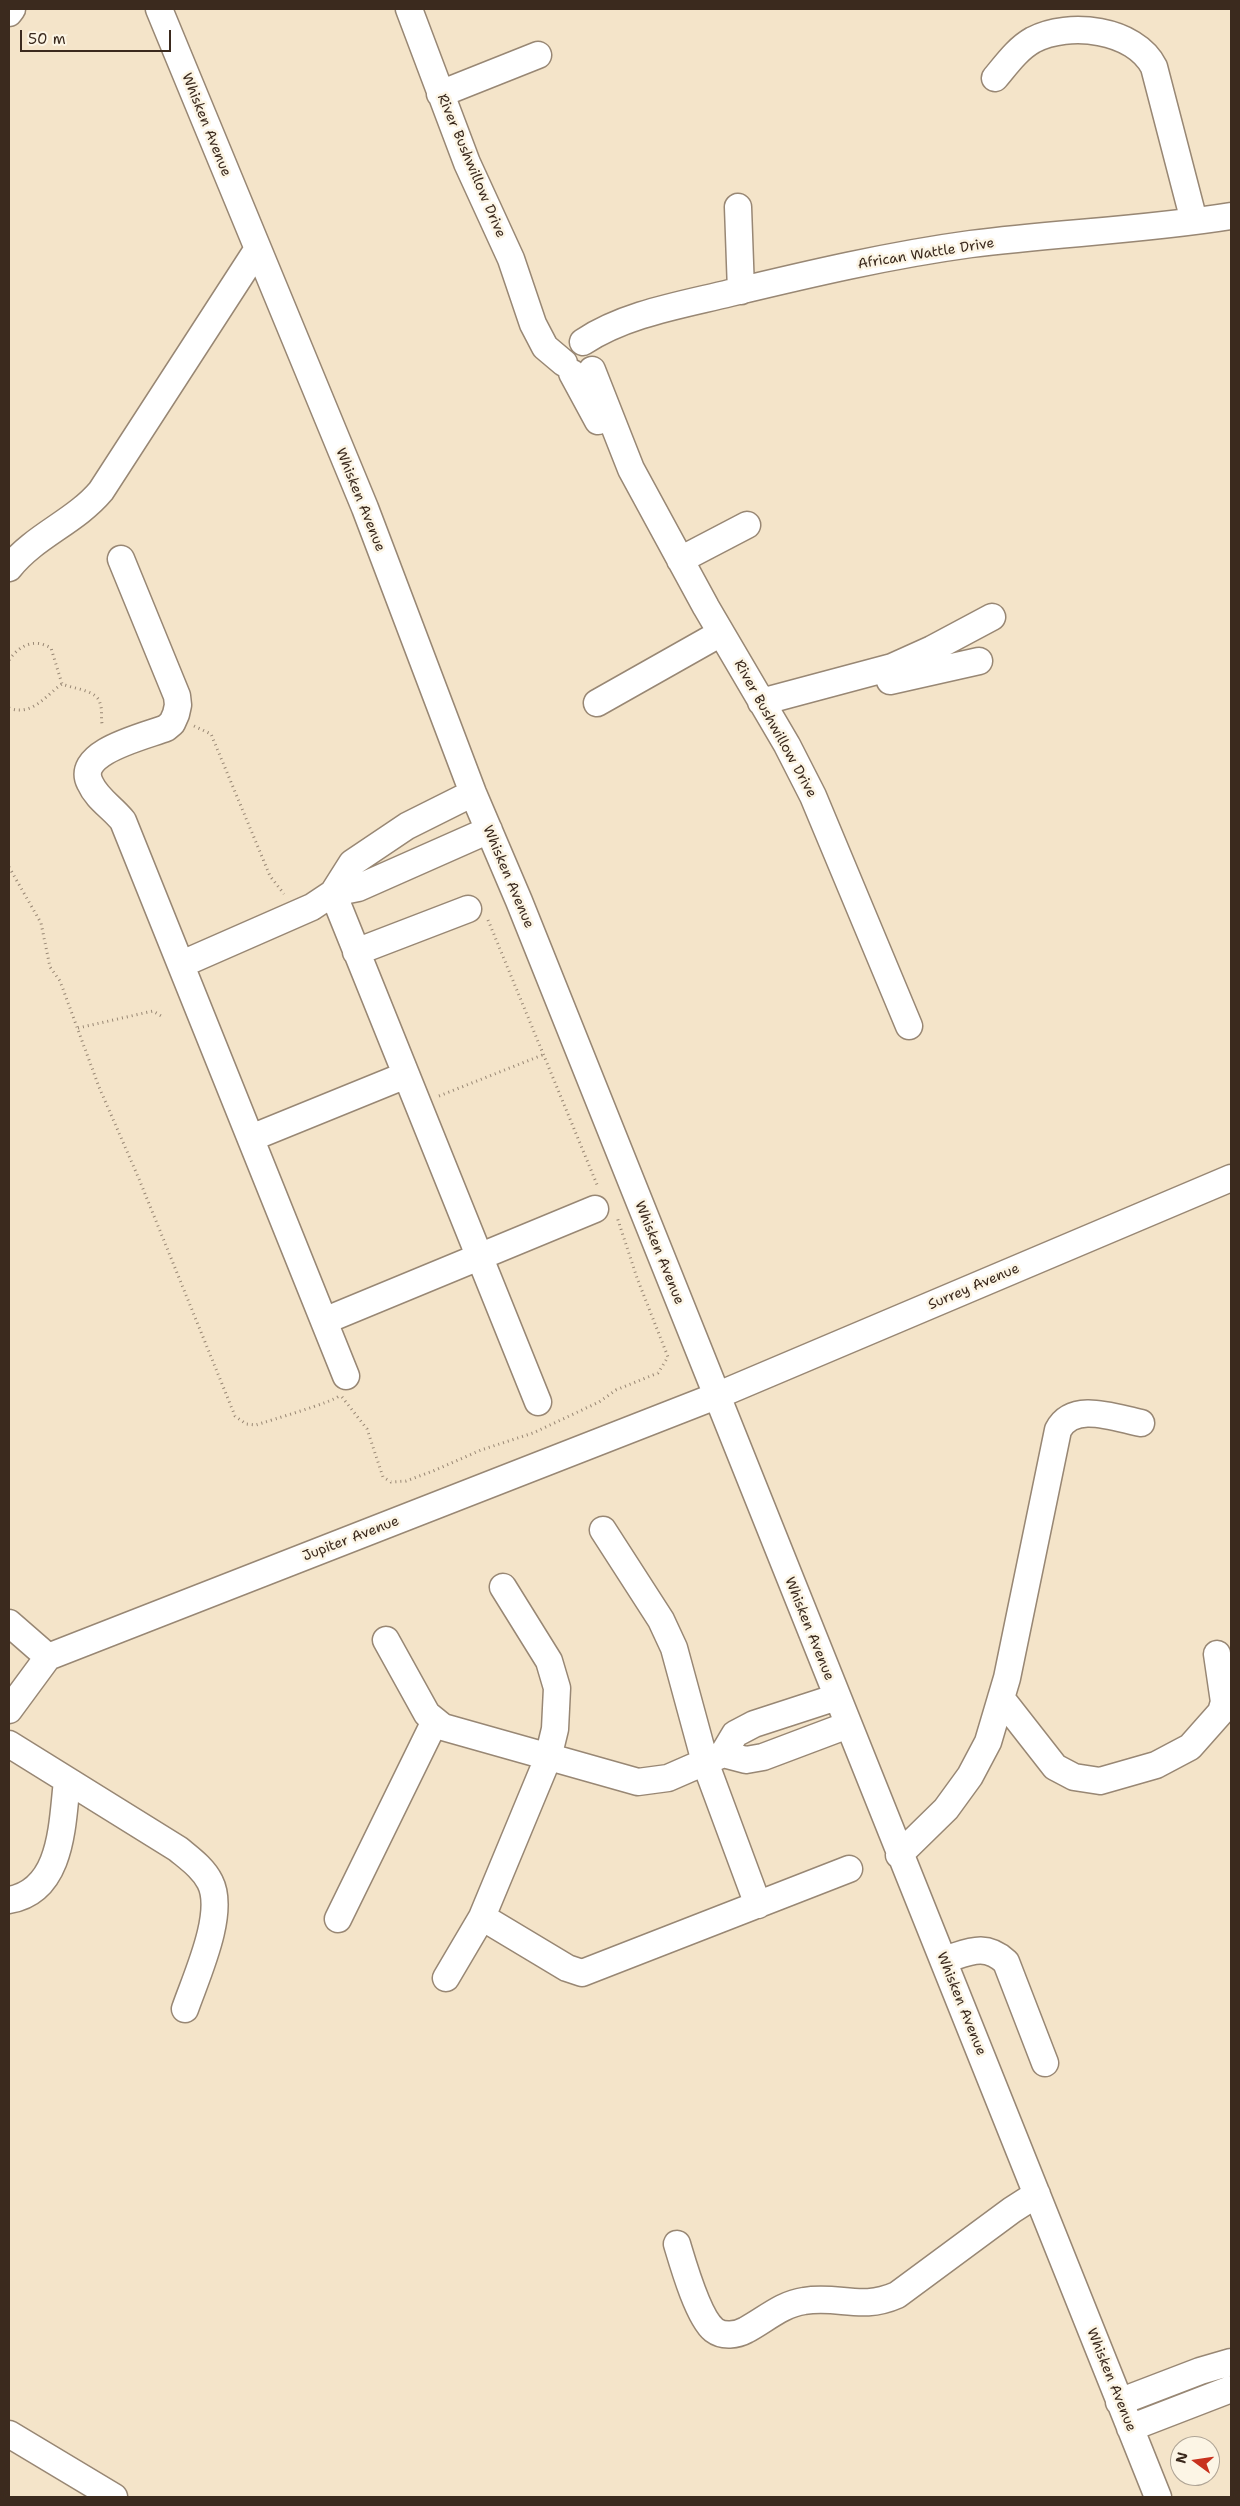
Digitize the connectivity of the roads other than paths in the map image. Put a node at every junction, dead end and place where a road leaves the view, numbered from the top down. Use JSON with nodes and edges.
{"nodes":[{"id":1,"x":12,"y":9,"type":"edge"},
{"id":2,"x":159,"y":9,"type":"edge"},
{"id":3,"x":409,"y":9,"type":"edge"},
{"id":4,"x":9,"y":13,"type":"edge"},
{"id":5,"x":538,"y":56,"type":"dead end"},
{"id":6,"x":994,"y":78,"type":"dead end"},
{"id":7,"x":440,"y":94,"type":"junction"},
{"id":8,"x":738,"y":208,"type":"dead end"},
{"id":9,"x":1231,"y":216,"type":"edge"},
{"id":10,"x":1194,"y":221,"type":"junction"},
{"id":11,"x":257,"y":250,"type":"junction"},
{"id":12,"x":741,"y":291,"type":"junction"},
{"id":13,"x":580,"y":358,"type":"junction"},
{"id":14,"x":747,"y":525,"type":"dead end"},
{"id":15,"x":121,"y":560,"type":"dead end"},
{"id":16,"x":680,"y":560,"type":"junction"},
{"id":17,"x":9,"y":568,"type":"edge"},
{"id":18,"x":992,"y":617,"type":"dead end"},
{"id":19,"x":721,"y":633,"type":"junction"},
{"id":20,"x":979,"y":661,"type":"dead end"},
{"id":21,"x":597,"y":702,"type":"dead end"},
{"id":22,"x":766,"y":709,"type":"junction"},
{"id":23,"x":473,"y":793,"type":"junction"},
{"id":24,"x":489,"y":830,"type":"junction"},
{"id":25,"x":333,"y":893,"type":"junction"},
{"id":26,"x":468,"y":909,"type":"road end"},
{"id":27,"x":356,"y":952,"type":"junction"},
{"id":28,"x":182,"y":964,"type":"junction"},
{"id":29,"x":909,"y":1026,"type":"dead end"},
{"id":30,"x":406,"y":1076,"type":"junction"},
{"id":31,"x":251,"y":1138,"type":"junction"},
{"id":32,"x":1231,"y":1178,"type":"edge"},
{"id":33,"x":604,"y":1204,"type":"road end"},
{"id":34,"x":481,"y":1257,"type":"junction"},
{"id":35,"x":324,"y":1321,"type":"junction"},
{"id":36,"x":346,"y":1376,"type":"dead end"},
{"id":37,"x":716,"y":1396,"type":"junction"},
{"id":38,"x":538,"y":1402,"type":"dead end"},
{"id":39,"x":1141,"y":1423,"type":"dead end"},
{"id":40,"x":603,"y":1530,"type":"dead end"},
{"id":41,"x":502,"y":1587,"type":"dead end"},
{"id":42,"x":9,"y":1623,"type":"edge"},
{"id":43,"x":386,"y":1640,"type":"dead end"},
{"id":44,"x":1217,"y":1654,"type":"dead end"},
{"id":45,"x":48,"y":1657,"type":"junction"},
{"id":46,"x":837,"y":1697,"type":"junction"},
{"id":47,"x":1001,"y":1698,"type":"junction"},
{"id":48,"x":9,"y":1710,"type":"edge"},
{"id":49,"x":785,"y":1714,"type":"junction"},
{"id":50,"x":435,"y":1721,"type":"junction"},
{"id":51,"x":848,"y":1724,"type":"junction"},
{"id":52,"x":9,"y":1744,"type":"edge"},
{"id":53,"x":794,"y":1745,"type":"junction"},
{"id":54,"x":548,"y":1758,"type":"junction"},
{"id":55,"x":714,"y":1758,"type":"junction"},
{"id":56,"x":67,"y":1781,"type":"junction"},
{"id":57,"x":899,"y":1856,"type":"junction"},
{"id":58,"x":849,"y":1869,"type":"dead end"},
{"id":59,"x":9,"y":1900,"type":"edge"},
{"id":60,"x":758,"y":1905,"type":"junction"},
{"id":61,"x":482,"y":1917,"type":"junction"},
{"id":62,"x":338,"y":1919,"type":"dead end"},
{"id":63,"x":943,"y":1960,"type":"junction"},
{"id":64,"x":446,"y":1978,"type":"dead end"},
{"id":65,"x":186,"y":2009,"type":"dead end"},
{"id":66,"x":1044,"y":2063,"type":"dead end"},
{"id":67,"x":1037,"y":2194,"type":"junction"},
{"id":68,"x":677,"y":2244,"type":"dead end"},
{"id":69,"x":1231,"y":2362,"type":"edge"},
{"id":70,"x":1231,"y":2389,"type":"edge"},
{"id":71,"x":1119,"y":2402,"type":"junction"},
{"id":72,"x":1130,"y":2428,"type":"junction"},
{"id":73,"x":9,"y":2434,"type":"edge"},
{"id":74,"x":114,"y":2497,"type":"edge"},
{"id":75,"x":1158,"y":2497,"type":"edge"}],
"edges":[{"from":1,"to":4,"type":"street"},
{"from":2,"to":11,"type":"street","name":"Whisken Avenue"},
{"from":3,"to":7,"type":"street","name":"River Bushwillow Drive"},
{"from":5,"to":7,"type":"street"},
{"from":6,"to":10,"type":"street"},
{"from":7,"to":13,"type":"street","name":"River Bushwillow Drive"},
{"from":8,"to":12,"type":"street"},
{"from":9,"to":10,"type":"street","name":"African Wattle Drive"},
{"from":10,"to":12,"type":"street","name":"African Wattle Drive"},
{"from":11,"to":17,"type":"street"},
{"from":11,"to":23,"type":"street","name":"Whisken Avenue"},
{"from":12,"to":13,"type":"street","name":"African Wattle Drive"},
{"from":13,"to":16,"type":"street","name":"River Bushwillow Drive"},
{"from":14,"to":16,"type":"street"},
{"from":15,"to":28,"type":"street"},
{"from":16,"to":19,"type":"street","name":"River Bushwillow Drive"},
{"from":18,"to":22,"type":"street"},
{"from":19,"to":21,"type":"street"},
{"from":19,"to":22,"type":"street","name":"River Bushwillow Drive"},
{"from":20,"to":22,"type":"street"},
{"from":22,"to":29,"type":"street","name":"River Bushwillow Drive"},
{"from":23,"to":24,"type":"street","name":"Whisken Avenue"},
{"from":23,"to":25,"type":"street"},
{"from":24,"to":25,"type":"street"},
{"from":24,"to":37,"type":"street","name":"Whisken Avenue"},
{"from":25,"to":27,"type":"street"},
{"from":25,"to":28,"type":"street"},
{"from":26,"to":27,"type":"street"},
{"from":27,"to":30,"type":"street"},
{"from":28,"to":31,"type":"street"},
{"from":30,"to":31,"type":"street"},
{"from":30,"to":34,"type":"street"},
{"from":31,"to":35,"type":"street"},
{"from":32,"to":37,"type":"street","name":"Surrey Avenue"},
{"from":33,"to":34,"type":"street"},
{"from":34,"to":35,"type":"street"},
{"from":34,"to":38,"type":"street"},
{"from":35,"to":36,"type":"street"},
{"from":37,"to":45,"type":"street","name":"Jupiter Avenue"},
{"from":37,"to":46,"type":"street","name":"Whisken Avenue"},
{"from":39,"to":47,"type":"street"},
{"from":40,"to":55,"type":"street"},
{"from":41,"to":54,"type":"street"},
{"from":42,"to":45,"type":"street"},
{"from":43,"to":50,"type":"street"},
{"from":44,"to":47,"type":"street"},
{"from":45,"to":48,"type":"street"},
{"from":46,"to":49,"type":"street"},
{"from":46,"to":51,"type":"street","name":"Whisken Avenue"},
{"from":47,"to":57,"type":"street"},
{"from":49,"to":53,"type":"street"},
{"from":49,"to":55,"type":"street"},
{"from":50,"to":54,"type":"street"},
{"from":50,"to":62,"type":"street"},
{"from":51,"to":53,"type":"street"},
{"from":51,"to":57,"type":"street","name":"Whisken Avenue"},
{"from":52,"to":56,"type":"street"},
{"from":53,"to":55,"type":"street"},
{"from":54,"to":55,"type":"street"},
{"from":54,"to":61,"type":"street"},
{"from":55,"to":60,"type":"street"},
{"from":56,"to":59,"type":"street"},
{"from":56,"to":65,"type":"street"},
{"from":57,"to":63,"type":"street","name":"Whisken Avenue"},
{"from":58,"to":60,"type":"street"},
{"from":60,"to":61,"type":"street"},
{"from":61,"to":64,"type":"street"},
{"from":63,"to":66,"type":"street"},
{"from":63,"to":67,"type":"street","name":"Whisken Avenue"},
{"from":67,"to":68,"type":"street"},
{"from":67,"to":71,"type":"street","name":"Whisken Avenue"},
{"from":69,"to":71,"type":"street"},
{"from":70,"to":72,"type":"street"},
{"from":71,"to":72,"type":"street","name":"Whisken Avenue"},
{"from":72,"to":75,"type":"street","name":"Whisken Avenue"},
{"from":73,"to":74,"type":"street"}]}
